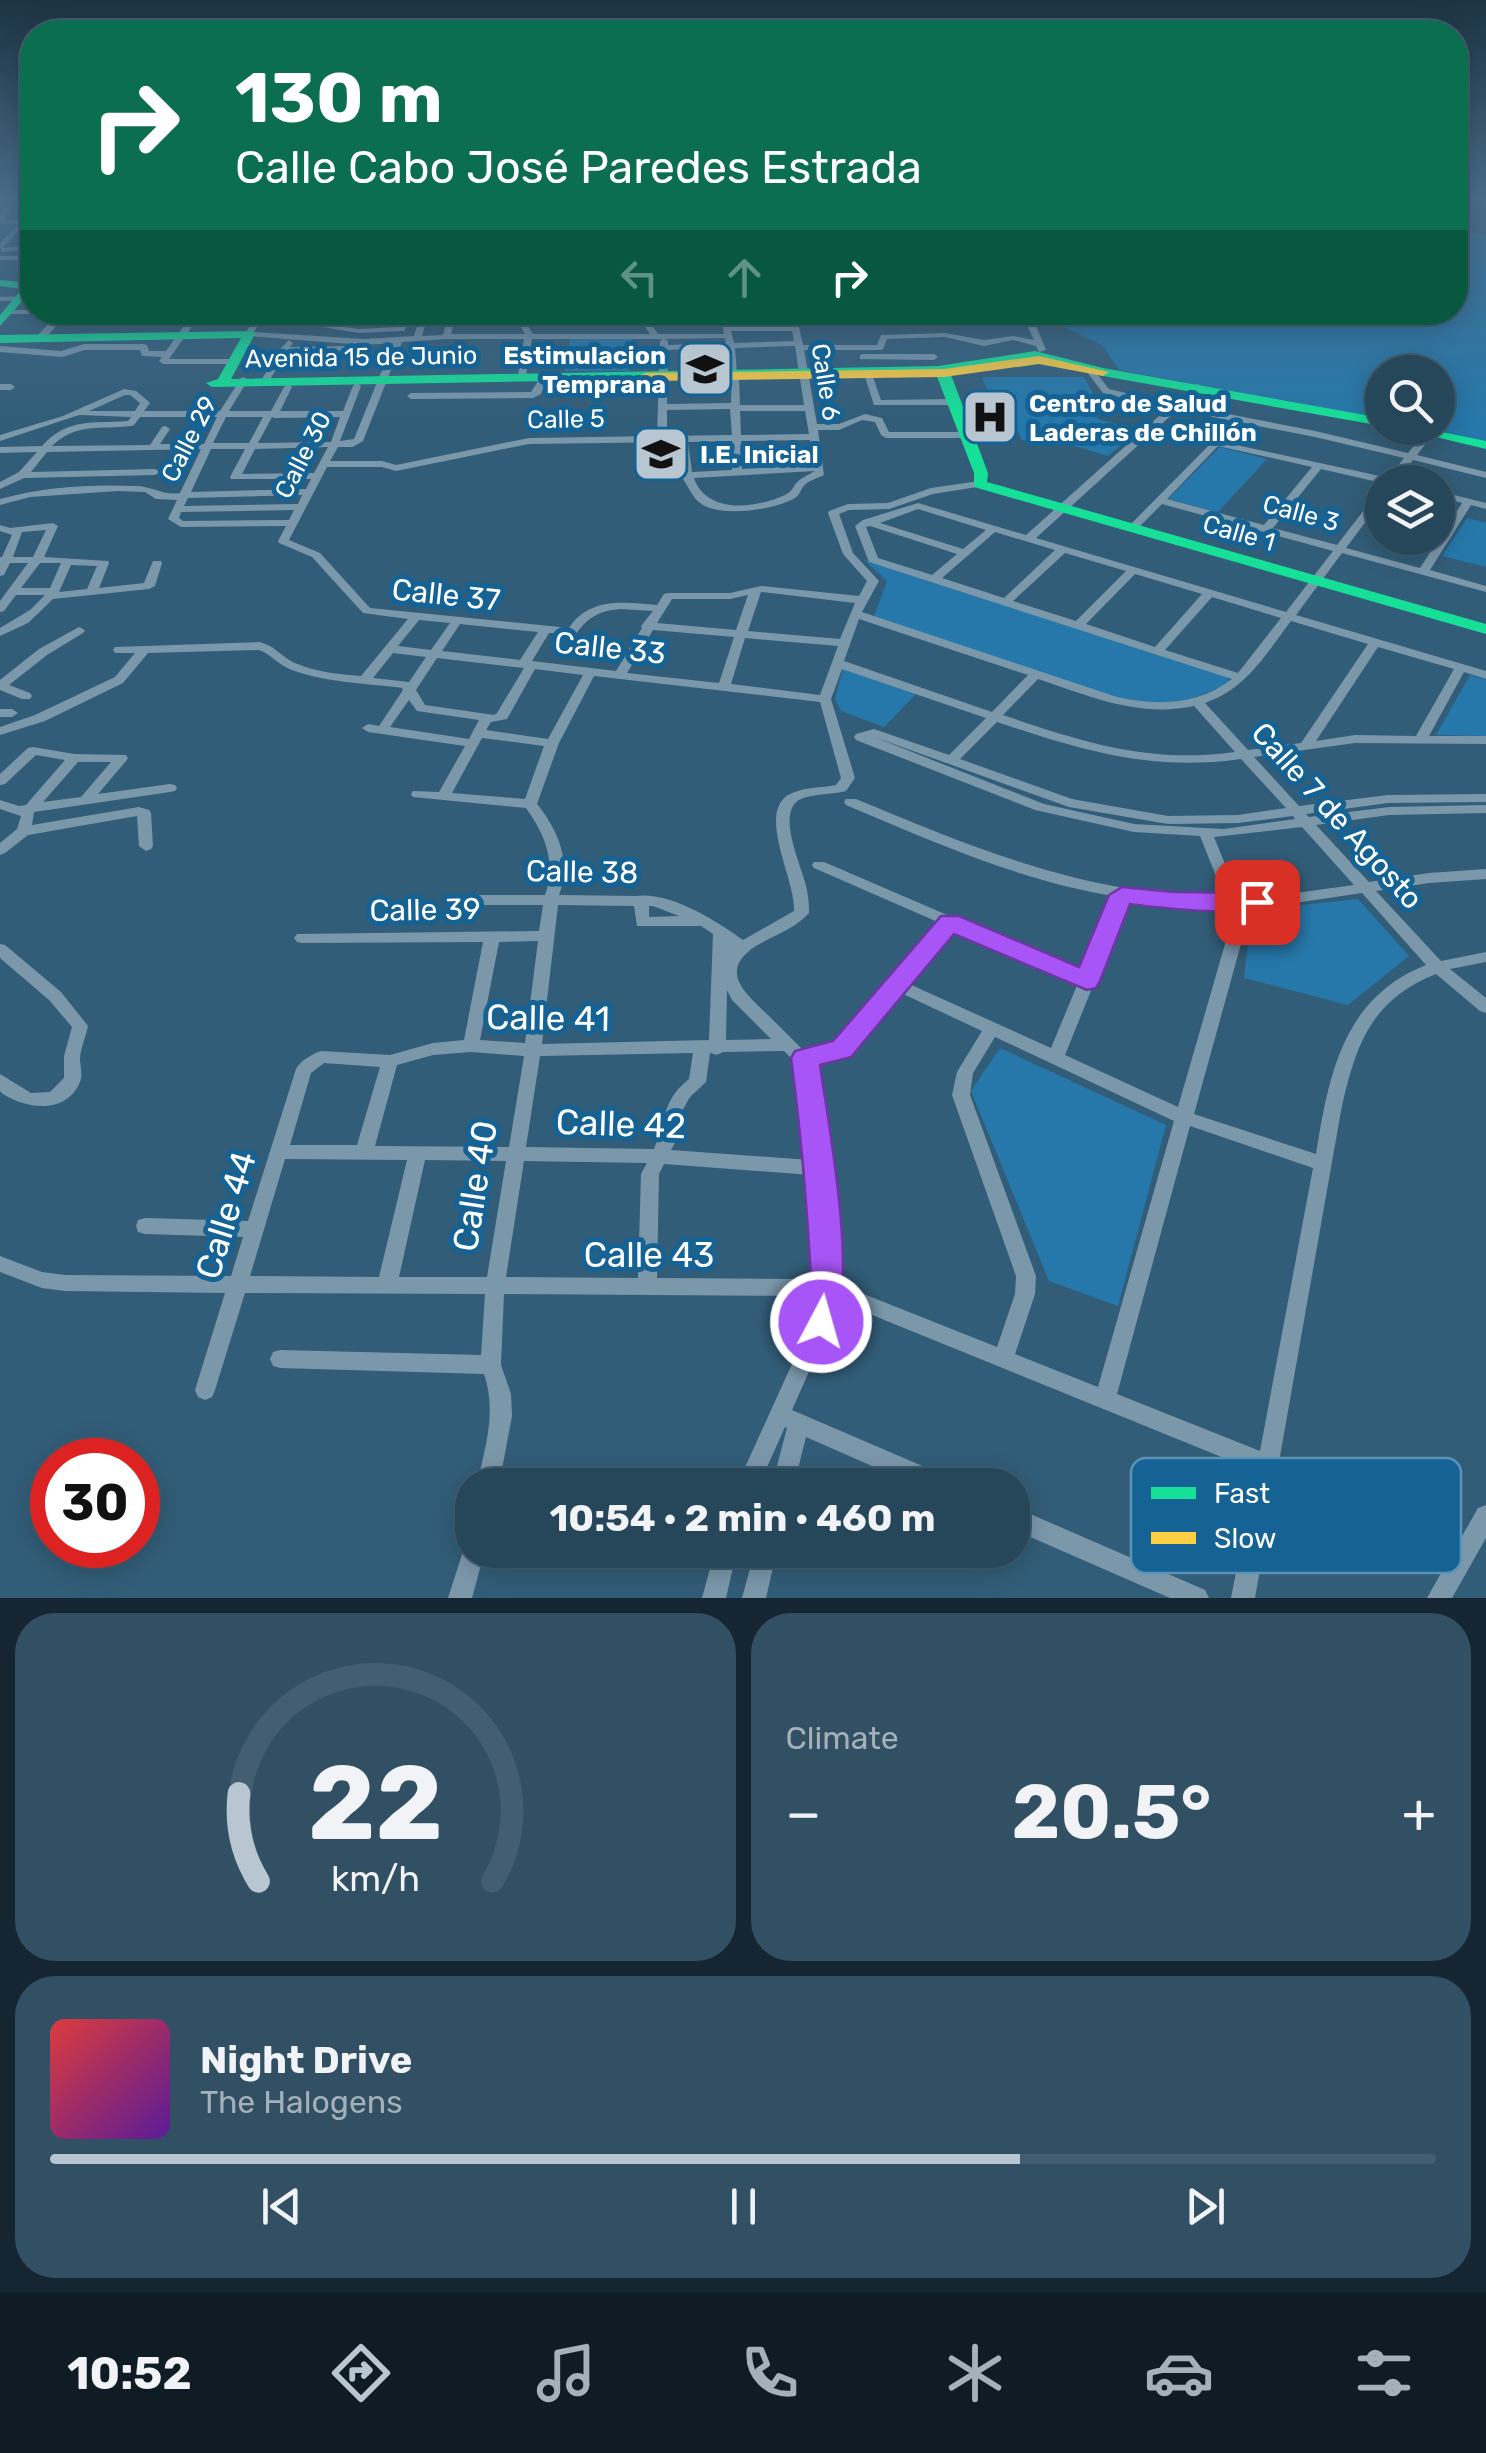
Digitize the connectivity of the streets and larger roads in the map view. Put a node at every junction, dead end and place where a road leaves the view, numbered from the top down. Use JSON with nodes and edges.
{"nodes":[{"id":1,"x":56,"y":325,"type":"edge"},
{"id":2,"x":190,"y":325,"type":"edge"},
{"id":3,"x":254,"y":325,"type":"edge"},
{"id":4,"x":322,"y":325,"type":"edge"},
{"id":5,"x":403,"y":325,"type":"edge"},
{"id":6,"x":421,"y":325,"type":"edge"},
{"id":7,"x":450,"y":325,"type":"edge"},
{"id":8,"x":523,"y":325,"type":"edge"},
{"id":9,"x":649,"y":325,"type":"edge"},
{"id":10,"x":726,"y":325,"type":"edge"},
{"id":11,"x":1027,"y":325,"type":"edge"},
{"id":12,"x":110,"y":331,"type":"edge"},
{"id":13,"x":249,"y":334,"type":"junction"},
{"id":14,"x":294,"y":334,"type":"junction"},
{"id":15,"x":924,"y":334,"type":"junction"},
{"id":16,"x":181,"y":336,"type":"junction"},
{"id":17,"x":727,"y":336,"type":"junction"},
{"id":18,"x":446,"y":337,"type":"junction"},
{"id":19,"x":530,"y":337,"type":"junction"},
{"id":20,"x":40,"y":338,"type":"junction"},
{"id":21,"x":0,"y":339,"type":"edge"},
{"id":22,"x":417,"y":339,"type":"junction"},
{"id":23,"x":662,"y":340,"type":"junction"},
{"id":24,"x":397,"y":344,"type":"junction"},
{"id":25,"x":797,"y":346,"type":"junction"},
{"id":26,"x":0,"y":349,"type":"edge"},
{"id":27,"x":1040,"y":349,"type":"junction"},
{"id":28,"x":284,"y":350,"type":"junction"},
{"id":29,"x":167,"y":354,"type":"junction"},
{"id":30,"x":864,"y":362,"type":"junction"},
{"id":31,"x":939,"y":367,"type":"junction"},
{"id":32,"x":1094,"y":370,"type":"junction"},
{"id":33,"x":801,"y":373,"type":"junction"},
{"id":34,"x":734,"y":374,"type":"junction"},
{"id":35,"x":661,"y":375,"type":"junction"},
{"id":36,"x":236,"y":376,"type":"junction"},
{"id":37,"x":522,"y":376,"type":"junction"},
{"id":38,"x":266,"y":380,"type":"junction"},
{"id":39,"x":382,"y":380,"type":"junction"},
{"id":40,"x":543,"y":380,"type":"junction"},
{"id":41,"x":356,"y":386,"type":"dead end"},
{"id":42,"x":288,"y":387,"type":"dead end"},
{"id":43,"x":1197,"y":387,"type":"junction"},
{"id":44,"x":411,"y":396,"type":"dead end"},
{"id":45,"x":955,"y":402,"type":"junction"},
{"id":46,"x":884,"y":404,"type":"junction"},
{"id":47,"x":662,"y":407,"type":"junction"},
{"id":48,"x":734,"y":407,"type":"junction"},
{"id":49,"x":808,"y":408,"type":"junction"},
{"id":50,"x":1173,"y":408,"type":"junction"},
{"id":51,"x":223,"y":413,"type":"junction"},
{"id":52,"x":75,"y":414,"type":"junction"},
{"id":53,"x":100,"y":414,"type":"junction"},
{"id":54,"x":138,"y":414,"type":"junction"},
{"id":55,"x":272,"y":414,"type":"junction"},
{"id":56,"x":347,"y":414,"type":"junction"},
{"id":57,"x":878,"y":419,"type":"junction"},
{"id":58,"x":1365,"y":419,"type":"edge"},
{"id":59,"x":1238,"y":420,"type":"junction"},
{"id":60,"x":544,"y":422,"type":"dead end"},
{"id":61,"x":90,"y":424,"type":"junction"},
{"id":62,"x":164,"y":429,"type":"dead end"},
{"id":63,"x":812,"y":432,"type":"junction"},
{"id":64,"x":968,"y":434,"type":"junction"},
{"id":65,"x":0,"y":438,"type":"edge"},
{"id":66,"x":734,"y":438,"type":"junction"},
{"id":67,"x":1455,"y":439,"type":"edge"},
{"id":68,"x":662,"y":440,"type":"junction"},
{"id":69,"x":683,"y":440,"type":"junction"},
{"id":70,"x":541,"y":441,"type":"junction"},
{"id":71,"x":1216,"y":444,"type":"junction"},
{"id":72,"x":334,"y":445,"type":"junction"},
{"id":73,"x":1420,"y":445,"type":"edge"},
{"id":74,"x":208,"y":446,"type":"junction"},
{"id":75,"x":252,"y":446,"type":"junction"},
{"id":76,"x":1486,"y":446,"type":"edge"},
{"id":77,"x":126,"y":447,"type":"junction"},
{"id":78,"x":153,"y":447,"type":"junction"},
{"id":79,"x":46,"y":449,"type":"junction"},
{"id":80,"x":0,"y":450,"type":"edge"},
{"id":81,"x":1411,"y":457,"type":"junction"},
{"id":82,"x":324,"y":464,"type":"junction"},
{"id":83,"x":1319,"y":464,"type":"junction"},
{"id":84,"x":1405,"y":465,"type":"edge"},
{"id":85,"x":818,"y":468,"type":"junction"},
{"id":86,"x":737,"y":471,"type":"junction"},
{"id":87,"x":154,"y":472,"type":"dead end"},
{"id":88,"x":108,"y":473,"type":"junction"},
{"id":89,"x":129,"y":473,"type":"junction"},
{"id":90,"x":685,"y":474,"type":"junction"},
{"id":91,"x":1486,"y":474,"type":"edge"},
{"id":92,"x":26,"y":475,"type":"junction"},
{"id":93,"x":1365,"y":475,"type":"edge"},
{"id":94,"x":318,"y":476,"type":"junction"},
{"id":95,"x":244,"y":479,"type":"junction"},
{"id":96,"x":979,"y":484,"type":"junction"},
{"id":97,"x":0,"y":486,"type":"edge"},
{"id":98,"x":119,"y":488,"type":"junction"},
{"id":99,"x":307,"y":492,"type":"junction"},
{"id":100,"x":237,"y":494,"type":"junction"},
{"id":101,"x":182,"y":496,"type":"junction"},
{"id":102,"x":1455,"y":498,"type":"edge"},
{"id":103,"x":1160,"y":500,"type":"junction"},
{"id":104,"x":0,"y":502,"type":"edge"},
{"id":105,"x":1469,"y":502,"type":"junction"},
{"id":106,"x":1486,"y":506,"type":"edge"},
{"id":107,"x":299,"y":507,"type":"junction"},
{"id":108,"x":1062,"y":509,"type":"junction"},
{"id":109,"x":175,"y":514,"type":"junction"},
{"id":110,"x":1365,"y":516,"type":"edge"},
{"id":111,"x":24,"y":518,"type":"dead end"},
{"id":112,"x":866,"y":522,"type":"junction"},
{"id":113,"x":291,"y":524,"type":"junction"},
{"id":114,"x":0,"y":528,"type":"edge"},
{"id":115,"x":993,"y":529,"type":"junction"},
{"id":116,"x":1132,"y":529,"type":"junction"},
{"id":117,"x":1266,"y":529,"type":"junction"},
{"id":118,"x":14,"y":530,"type":"junction"},
{"id":119,"x":1028,"y":539,"type":"junction"},
{"id":120,"x":283,"y":540,"type":"joint"},
{"id":121,"x":1340,"y":549,"type":"junction"},
{"id":122,"x":1063,"y":550,"type":"junction"},
{"id":123,"x":964,"y":553,"type":"junction"},
{"id":124,"x":38,"y":558,"type":"junction"},
{"id":125,"x":4,"y":560,"type":"edge"},
{"id":126,"x":68,"y":562,"type":"junction"},
{"id":127,"x":157,"y":562,"type":"dead end"},
{"id":128,"x":1133,"y":570,"type":"junction"},
{"id":129,"x":1423,"y":572,"type":"junction"},
{"id":130,"x":0,"y":576,"type":"edge"},
{"id":131,"x":933,"y":580,"type":"junction"},
{"id":132,"x":1316,"y":581,"type":"junction"},
{"id":133,"x":18,"y":587,"type":"junction"},
{"id":134,"x":755,"y":590,"type":"junction"},
{"id":135,"x":1486,"y":590,"type":"edge"},
{"id":136,"x":109,"y":591,"type":"junction"},
{"id":137,"x":91,"y":592,"type":"junction"},
{"id":138,"x":1208,"y":592,"type":"junction"},
{"id":139,"x":53,"y":594,"type":"junction"},
{"id":140,"x":861,"y":600,"type":"junction"},
{"id":141,"x":1005,"y":603,"type":"junction"},
{"id":142,"x":110,"y":606,"type":"dead end"},
{"id":143,"x":657,"y":608,"type":"junction"},
{"id":144,"x":0,"y":610,"type":"edge"},
{"id":145,"x":855,"y":614,"type":"junction"},
{"id":146,"x":1288,"y":616,"type":"junction"},
{"id":147,"x":414,"y":618,"type":"junction"},
{"id":148,"x":456,"y":622,"type":"junction"},
{"id":149,"x":647,"y":626,"type":"junction"},
{"id":150,"x":1078,"y":626,"type":"junction"},
{"id":151,"x":2,"y":629,"type":"edge"},
{"id":152,"x":545,"y":630,"type":"junction"},
{"id":153,"x":1486,"y":630,"type":"edge"},
{"id":154,"x":79,"y":631,"type":"dead end"},
{"id":155,"x":741,"y":634,"type":"junction"},
{"id":156,"x":1375,"y":642,"type":"junction"},
{"id":157,"x":843,"y":643,"type":"junction"},
{"id":158,"x":389,"y":649,"type":"junction"},
{"id":159,"x":119,"y":650,"type":"dead end"},
{"id":160,"x":145,"y":650,"type":"junction"},
{"id":161,"x":1158,"y":652,"type":"junction"},
{"id":162,"x":435,"y":654,"type":"junction"},
{"id":163,"x":837,"y":663,"type":"junction"},
{"id":164,"x":528,"y":664,"type":"junction"},
{"id":165,"x":1461,"y":667,"type":"junction"},
{"id":166,"x":591,"y":671,"type":"junction"},
{"id":167,"x":620,"y":674,"type":"junction"},
{"id":168,"x":1036,"y":674,"type":"junction"},
{"id":169,"x":1486,"y":675,"type":"edge"},
{"id":170,"x":1241,"y":678,"type":"junction"},
{"id":171,"x":365,"y":679,"type":"junction"},
{"id":172,"x":1,"y":684,"type":"edge"},
{"id":173,"x":724,"y":686,"type":"junction"},
{"id":174,"x":411,"y":690,"type":"junction"},
{"id":175,"x":26,"y":696,"type":"dead end"},
{"id":176,"x":825,"y":699,"type":"junction"},
{"id":177,"x":1198,"y":703,"type":"junction"},
{"id":178,"x":996,"y":716,"type":"junction"},
{"id":179,"x":493,"y":718,"type":"junction"},
{"id":180,"x":0,"y":731,"type":"edge"},
{"id":181,"x":474,"y":738,"type":"junction"},
{"id":182,"x":1421,"y":738,"type":"junction"},
{"id":183,"x":1486,"y":740,"type":"edge"},
{"id":184,"x":552,"y":743,"type":"junction"},
{"id":185,"x":1306,"y":744,"type":"junction"},
{"id":186,"x":1244,"y":754,"type":"junction"},
{"id":187,"x":74,"y":758,"type":"junction"},
{"id":188,"x":951,"y":761,"type":"junction"},
{"id":189,"x":0,"y":781,"type":"edge"},
{"id":190,"x":170,"y":788,"type":"dead end"},
{"id":191,"x":418,"y":794,"type":"dead end"},
{"id":192,"x":444,"y":795,"type":"junction"},
{"id":193,"x":1486,"y":798,"type":"edge"},
{"id":194,"x":86,"y":800,"type":"junction"},
{"id":195,"x":851,"y":802,"type":"dead end"},
{"id":196,"x":0,"y":804,"type":"edge"},
{"id":197,"x":530,"y":804,"type":"junction"},
{"id":198,"x":26,"y":809,"type":"junction"},
{"id":199,"x":1486,"y":809,"type":"edge"},
{"id":200,"x":1296,"y":812,"type":"junction"},
{"id":201,"x":1307,"y":824,"type":"junction"},
{"id":202,"x":24,"y":831,"type":"junction"},
{"id":203,"x":1206,"y":834,"type":"junction"},
{"id":204,"x":146,"y":846,"type":"dead end"},
{"id":205,"x":0,"y":850,"type":"edge"},
{"id":206,"x":819,"y":865,"type":"dead end"},
{"id":207,"x":1486,"y":874,"type":"edge"},
{"id":208,"x":1365,"y":888,"type":"junction"},
{"id":209,"x":1122,"y":895,"type":"junction"},
{"id":210,"x":551,"y":898,"type":"junction"},
{"id":211,"x":641,"y":898,"type":"junction"},
{"id":212,"x":472,"y":900,"type":"dead end"},
{"id":213,"x":1234,"y":902,"type":"junction"},
{"id":214,"x":704,"y":920,"type":"junction"},
{"id":215,"x":950,"y":922,"type":"junction"},
{"id":216,"x":721,"y":932,"type":"junction"},
{"id":217,"x":548,"y":936,"type":"junction"},
{"id":218,"x":492,"y":937,"type":"junction"},
{"id":219,"x":302,"y":938,"type":"dead end"},
{"id":220,"x":741,"y":946,"type":"junction"},
{"id":221,"x":0,"y":949,"type":"edge"},
{"id":222,"x":1486,"y":957,"type":"edge"},
{"id":223,"x":1436,"y":966,"type":"junction"},
{"id":224,"x":1087,"y":981,"type":"junction"},
{"id":225,"x":898,"y":985,"type":"junction"},
{"id":226,"x":1486,"y":1007,"type":"edge"},
{"id":227,"x":992,"y":1030,"type":"junction"},
{"id":228,"x":787,"y":1044,"type":"junction"},
{"id":229,"x":470,"y":1046,"type":"junction"},
{"id":230,"x":709,"y":1049,"type":"junction"},
{"id":231,"x":533,"y":1050,"type":"junction"},
{"id":232,"x":805,"y":1058,"type":"junction"},
{"id":233,"x":1056,"y":1058,"type":"junction"},
{"id":234,"x":310,"y":1061,"type":"joint"},
{"id":235,"x":390,"y":1061,"type":"junction"},
{"id":236,"x":0,"y":1082,"type":"edge"},
{"id":237,"x":1183,"y":1117,"type":"junction"},
{"id":238,"x":280,"y":1152,"type":"junction"},
{"id":239,"x":364,"y":1152,"type":"junction"},
{"id":240,"x":418,"y":1152,"type":"junction"},
{"id":241,"x":516,"y":1153,"type":"junction"},
{"id":242,"x":658,"y":1157,"type":"junction"},
{"id":243,"x":1324,"y":1164,"type":"junction"},
{"id":244,"x":820,"y":1168,"type":"junction"},
{"id":245,"x":145,"y":1226,"type":"dead end"},
{"id":246,"x":255,"y":1229,"type":"junction"},
{"id":247,"x":0,"y":1264,"type":"edge"},
{"id":248,"x":239,"y":1284,"type":"junction"},
{"id":249,"x":388,"y":1285,"type":"junction"},
{"id":250,"x":495,"y":1287,"type":"junction"},
{"id":251,"x":646,"y":1288,"type":"junction"},
{"id":252,"x":827,"y":1288,"type":"junction"},
{"id":253,"x":1004,"y":1357,"type":"junction"},
{"id":254,"x":280,"y":1359,"type":"dead end"},
{"id":255,"x":491,"y":1365,"type":"junction"},
{"id":256,"x":204,"y":1390,"type":"dead end"},
{"id":257,"x":1106,"y":1399,"type":"junction"},
{"id":258,"x":789,"y":1419,"type":"junction"},
{"id":259,"x":1251,"y":1458,"type":"edge"},
{"id":260,"x":1269,"y":1458,"type":"edge"},
{"id":261,"x":491,"y":1468,"type":"edge"},
{"id":262,"x":759,"y":1468,"type":"edge"},
{"id":263,"x":785,"y":1468,"type":"edge"},
{"id":264,"x":901,"y":1468,"type":"edge"},
{"id":265,"x":1486,"y":1516,"type":"edge"},
{"id":266,"x":1030,"y":1525,"type":"edge"},
{"id":267,"x":1461,"y":1560,"type":"edge"},
{"id":268,"x":469,"y":1568,"type":"edge"},
{"id":269,"x":722,"y":1568,"type":"edge"},
{"id":270,"x":762,"y":1568,"type":"edge"},
{"id":271,"x":1131,"y":1569,"type":"edge"},
{"id":272,"x":1140,"y":1573,"type":"edge"},
{"id":273,"x":1248,"y":1573,"type":"edge"},
{"id":274,"x":1453,"y":1573,"type":"edge"},
{"id":275,"x":460,"y":1598,"type":"edge"},
{"id":276,"x":714,"y":1598,"type":"edge"},
{"id":277,"x":754,"y":1598,"type":"edge"},
{"id":278,"x":1197,"y":1598,"type":"edge"},
{"id":279,"x":1243,"y":1598,"type":"edge"},
{"id":280,"x":1439,"y":1598,"type":"edge"}],
"edges":[{"from":1,"to":20,"type":"street"},
{"from":2,"to":16,"type":"street"},
{"from":3,"to":13,"type":"street"},
{"from":4,"to":5,"type":"street"},
{"from":6,"to":22,"type":"street"},
{"from":7,"to":18,"type":"street"},
{"from":8,"to":19,"type":"street"},
{"from":9,"to":23,"type":"street"},
{"from":10,"to":17,"type":"street"},
{"from":11,"to":27,"type":"street"},
{"from":12,"to":16,"type":"street"},
{"from":12,"to":20,"type":"street"},
{"from":12,"to":26,"type":"street"},
{"from":12,"to":29,"type":"street"},
{"from":13,"to":14,"type":"street"},
{"from":13,"to":16,"type":"street"},
{"from":13,"to":36,"type":"street"},
{"from":14,"to":24,"type":"street"},
{"from":14,"to":28,"type":"street"},
{"from":15,"to":27,"type":"street"},
{"from":15,"to":30,"type":"street"},
{"from":15,"to":31,"type":"street"},
{"from":16,"to":29,"type":"street"},
{"from":17,"to":23,"type":"street"},
{"from":17,"to":25,"type":"street"},
{"from":17,"to":25,"type":"street","name":"Calle 6"},
{"from":17,"to":34,"type":"street"},
{"from":18,"to":19,"type":"street"},
{"from":18,"to":22,"type":"street"},
{"from":19,"to":23,"type":"street"},
{"from":19,"to":37,"type":"street"},
{"from":20,"to":21,"type":"street"},
{"from":22,"to":24,"type":"street"},
{"from":23,"to":35,"type":"street"},
{"from":24,"to":28,"type":"street"},
{"from":24,"to":39,"type":"street"},
{"from":25,"to":30,"type":"street"},
{"from":25,"to":33,"type":"street","name":"Calle 6"},
{"from":27,"to":31,"type":"street","name":"Avenida 15 de Junio"},
{"from":27,"to":32,"type":"street","name":"Avenida 15 de Junio"},
{"from":28,"to":38,"type":"street"},
{"from":29,"to":36,"type":"street"},
{"from":30,"to":31,"type":"street","name":"Avenida 15 de Junio"},
{"from":30,"to":33,"type":"street","name":"Avenida 15 de Junio"},
{"from":30,"to":46,"type":"street"},
{"from":31,"to":32,"type":"street","name":"Avenida 15 de Junio"},
{"from":31,"to":45,"type":"street"},
{"from":32,"to":43,"type":"street","name":"Avenida 15 de Junio"},
{"from":32,"to":50,"type":"street"},
{"from":33,"to":34,"type":"street","name":"Avenida 15 de Junio"},
{"from":33,"to":49,"type":"street","name":"Calle 6"},
{"from":34,"to":35,"type":"street","name":"Avenida 15 de Junio"},
{"from":34,"to":48,"type":"street"},
{"from":35,"to":37,"type":"street","name":"Avenida 15 de Junio"},
{"from":35,"to":40,"type":"street","name":"Avenida 15 de Junio"},
{"from":35,"to":47,"type":"street"},
{"from":36,"to":38,"type":"street","name":"Avenida 15 de Junio"},
{"from":36,"to":39,"type":"street","name":"Avenida 15 de Junio"},
{"from":36,"to":51,"type":"street","name":"Calle 29"},
{"from":37,"to":39,"type":"street","name":"Avenida 15 de Junio"},
{"from":38,"to":39,"type":"street","name":"Avenida 15 de Junio"},
{"from":39,"to":40,"type":"street","name":"Avenida 15 de Junio"},
{"from":39,"to":72,"type":"street"},
{"from":40,"to":44,"type":"street"},
{"from":41,"to":56,"type":"street","name":"Calle 30"},
{"from":42,"to":55,"type":"street"},
{"from":43,"to":50,"type":"street"},
{"from":43,"to":58,"type":"street","name":"Avenida 15 de Junio"},
{"from":45,"to":46,"type":"street"},
{"from":45,"to":64,"type":"street"},
{"from":46,"to":57,"type":"street"},
{"from":47,"to":48,"type":"street"},
{"from":47,"to":68,"type":"street"},
{"from":48,"to":49,"type":"street"},
{"from":48,"to":66,"type":"street"},
{"from":49,"to":63,"type":"street","name":"Calle 6"},
{"from":50,"to":59,"type":"street"},
{"from":50,"to":108,"type":"street"},
{"from":51,"to":54,"type":"street"},
{"from":51,"to":55,"type":"street"},
{"from":51,"to":74,"type":"street","name":"Calle 29"},
{"from":52,"to":53,"type":"street"},
{"from":52,"to":54,"type":"street"},
{"from":52,"to":65,"type":"street"},
{"from":53,"to":54,"type":"street"},
{"from":53,"to":61,"type":"street"},
{"from":54,"to":61,"type":"street"},
{"from":55,"to":56,"type":"street"},
{"from":55,"to":75,"type":"street"},
{"from":56,"to":72,"type":"street","name":"Calle 30"},
{"from":57,"to":63,"type":"street","name":"Calle 5"},
{"from":57,"to":64,"type":"street"},
{"from":59,"to":71,"type":"street"},
{"from":59,"to":81,"type":"street"},
{"from":60,"to":70,"type":"street"},
{"from":61,"to":79,"type":"street"},
{"from":62,"to":78,"type":"street"},
{"from":63,"to":66,"type":"street","name":"Calle 5"},
{"from":63,"to":85,"type":"street","name":"Calle 6"},
{"from":64,"to":96,"type":"street"},
{"from":66,"to":69,"type":"street","name":"Calle 5"},
{"from":66,"to":86,"type":"street"},
{"from":67,"to":76,"type":"street"},
{"from":68,"to":69,"type":"street","name":"Calle 5"},
{"from":68,"to":70,"type":"street","name":"Calle 5"},
{"from":69,"to":90,"type":"street"},
{"from":70,"to":82,"type":"street","name":"Calle 5"},
{"from":71,"to":83,"type":"street"},
{"from":71,"to":103,"type":"street"},
{"from":72,"to":75,"type":"street"},
{"from":72,"to":82,"type":"street","name":"Calle 30"},
{"from":73,"to":81,"type":"street"},
{"from":74,"to":75,"type":"street"},
{"from":74,"to":78,"type":"street"},
{"from":74,"to":101,"type":"street","name":"Calle 29"},
{"from":75,"to":95,"type":"street"},
{"from":77,"to":78,"type":"street"},
{"from":77,"to":79,"type":"street"},
{"from":77,"to":88,"type":"street"},
{"from":79,"to":80,"type":"street"},
{"from":79,"to":92,"type":"street"},
{"from":81,"to":84,"type":"street"},
{"from":81,"to":91,"type":"street"},
{"from":82,"to":94,"type":"street","name":"Calle 30"},
{"from":83,"to":93,"type":"street"},
{"from":83,"to":117,"type":"street"},
{"from":85,"to":86,"type":"street"},
{"from":85,"to":90,"type":"street","name":"Calle 6"},
{"from":86,"to":90,"type":"street"},
{"from":87,"to":89,"type":"street"},
{"from":88,"to":89,"type":"street"},
{"from":88,"to":92,"type":"street"},
{"from":89,"to":98,"type":"street"},
{"from":92,"to":97,"type":"street"},
{"from":94,"to":95,"type":"street"},
{"from":94,"to":99,"type":"street","name":"Calle 30"},
{"from":95,"to":100,"type":"street"},
{"from":96,"to":108,"type":"street","name":"Calle 1"},
{"from":96,"to":140,"type":"street"},
{"from":98,"to":101,"type":"street"},
{"from":98,"to":104,"type":"street"},
{"from":99,"to":100,"type":"street"},
{"from":99,"to":107,"type":"street","name":"Calle 30"},
{"from":100,"to":101,"type":"street"},
{"from":101,"to":109,"type":"street","name":"Calle 29"},
{"from":102,"to":105,"type":"street"},
{"from":103,"to":116,"type":"street"},
{"from":103,"to":117,"type":"street","name":"Calle 3"},
{"from":105,"to":106,"type":"street"},
{"from":105,"to":129,"type":"street"},
{"from":107,"to":109,"type":"street"},
{"from":107,"to":113,"type":"street","name":"Calle 30"},
{"from":108,"to":116,"type":"street","name":"Calle 1"},
{"from":108,"to":119,"type":"street"},
{"from":109,"to":113,"type":"street"},
{"from":110,"to":121,"type":"street"},
{"from":111,"to":118,"type":"street"},
{"from":112,"to":115,"type":"street"},
{"from":112,"to":123,"type":"street"},
{"from":112,"to":131,"type":"street"},
{"from":113,"to":120,"type":"street","name":"Calle 30"},
{"from":114,"to":118,"type":"street"},
{"from":115,"to":119,"type":"street"},
{"from":115,"to":123,"type":"street"},
{"from":116,"to":132,"type":"street","name":"Calle 1"},
{"from":117,"to":121,"type":"street","name":"Calle 3"},
{"from":118,"to":124,"type":"street"},
{"from":118,"to":125,"type":"street"},
{"from":119,"to":122,"type":"street"},
{"from":120,"to":147,"type":"street","name":"Calle 37"},
{"from":121,"to":129,"type":"street","name":"Calle 3"},
{"from":121,"to":132,"type":"street"},
{"from":122,"to":128,"type":"street"},
{"from":122,"to":141,"type":"street"},
{"from":123,"to":131,"type":"street"},
{"from":124,"to":125,"type":"street"},
{"from":124,"to":126,"type":"street"},
{"from":124,"to":133,"type":"street"},
{"from":125,"to":130,"type":"street"},
{"from":126,"to":137,"type":"street"},
{"from":126,"to":139,"type":"street"},
{"from":127,"to":136,"type":"street"},
{"from":128,"to":138,"type":"street"},
{"from":128,"to":150,"type":"street"},
{"from":129,"to":135,"type":"street","name":"Calle 3"},
{"from":130,"to":133,"type":"street"},
{"from":131,"to":141,"type":"street"},
{"from":132,"to":146,"type":"street"},
{"from":132,"to":153,"type":"street","name":"Calle 1"},
{"from":133,"to":139,"type":"street"},
{"from":133,"to":144,"type":"street"},
{"from":134,"to":140,"type":"street"},
{"from":134,"to":143,"type":"street"},
{"from":134,"to":155,"type":"street"},
{"from":136,"to":137,"type":"street"},
{"from":136,"to":142,"type":"street"},
{"from":137,"to":139,"type":"street"},
{"from":138,"to":146,"type":"street"},
{"from":138,"to":161,"type":"street"},
{"from":139,"to":151,"type":"street"},
{"from":140,"to":145,"type":"street"},
{"from":141,"to":150,"type":"street"},
{"from":143,"to":149,"type":"street"},
{"from":143,"to":152,"type":"street","name":"Calle 37"},
{"from":145,"to":157,"type":"street"},
{"from":145,"to":168,"type":"street"},
{"from":146,"to":156,"type":"street"},
{"from":146,"to":170,"type":"street"},
{"from":147,"to":148,"type":"street","name":"Calle 37"},
{"from":147,"to":158,"type":"street"},
{"from":148,"to":152,"type":"street","name":"Calle 37"},
{"from":148,"to":162,"type":"street"},
{"from":149,"to":155,"type":"street"},
{"from":149,"to":167,"type":"street"},
{"from":150,"to":161,"type":"street"},
{"from":152,"to":164,"type":"street"},
{"from":154,"to":172,"type":"street"},
{"from":155,"to":157,"type":"street"},
{"from":155,"to":173,"type":"street"},
{"from":156,"to":165,"type":"street"},
{"from":156,"to":185,"type":"street"},
{"from":157,"to":163,"type":"street"},
{"from":158,"to":162,"type":"street","name":"Calle 33"},
{"from":158,"to":171,"type":"street"},
{"from":159,"to":160,"type":"street"},
{"from":160,"to":171,"type":"street"},
{"from":160,"to":180,"type":"street"},
{"from":161,"to":170,"type":"street"},
{"from":162,"to":164,"type":"street","name":"Calle 33"},
{"from":162,"to":174,"type":"street"},
{"from":163,"to":176,"type":"street"},
{"from":163,"to":178,"type":"street"},
{"from":164,"to":166,"type":"street","name":"Calle 33"},
{"from":164,"to":179,"type":"street"},
{"from":165,"to":169,"type":"street"},
{"from":165,"to":182,"type":"street"},
{"from":166,"to":167,"type":"street","name":"Calle 33"},
{"from":166,"to":184,"type":"street"},
{"from":167,"to":173,"type":"street","name":"Calle 33"},
{"from":168,"to":177,"type":"street"},
{"from":168,"to":178,"type":"street"},
{"from":170,"to":177,"type":"street"},
{"from":171,"to":174,"type":"street"},
{"from":172,"to":175,"type":"street"},
{"from":173,"to":176,"type":"street","name":"Calle 33"},
{"from":174,"to":179,"type":"street"},
{"from":174,"to":181,"type":"street"},
{"from":176,"to":220,"type":"street"},
{"from":177,"to":186,"type":"street","name":"Calle 7 de Agosto"},
{"from":178,"to":186,"type":"street"},
{"from":178,"to":188,"type":"street"},
{"from":179,"to":181,"type":"street"},
{"from":181,"to":184,"type":"street"},
{"from":181,"to":192,"type":"street"},
{"from":182,"to":183,"type":"street"},
{"from":182,"to":185,"type":"street"},
{"from":184,"to":197,"type":"street"},
{"from":185,"to":186,"type":"street"},
{"from":186,"to":200,"type":"street","name":"Calle 7 de Agosto"},
{"from":187,"to":189,"type":"street"},
{"from":187,"to":194,"type":"street"},
{"from":187,"to":198,"type":"street"},
{"from":188,"to":200,"type":"street"},
{"from":188,"to":203,"type":"street"},
{"from":190,"to":194,"type":"street"},
{"from":191,"to":192,"type":"street"},
{"from":192,"to":197,"type":"street"},
{"from":193,"to":200,"type":"street"},
{"from":194,"to":198,"type":"street"},
{"from":195,"to":209,"type":"street"},
{"from":196,"to":198,"type":"street"},
{"from":197,"to":210,"type":"street","name":"Calle 40"},
{"from":198,"to":202,"type":"street"},
{"from":199,"to":201,"type":"street"},
{"from":200,"to":201,"type":"street","name":"Calle 7 de Agosto"},
{"from":201,"to":203,"type":"street"},
{"from":201,"to":208,"type":"street","name":"Calle 7 de Agosto"},
{"from":202,"to":204,"type":"street"},
{"from":202,"to":205,"type":"street"},
{"from":203,"to":213,"type":"street"},
{"from":206,"to":215,"type":"street"},
{"from":207,"to":208,"type":"street"},
{"from":208,"to":213,"type":"street"},
{"from":208,"to":223,"type":"street","name":"Calle 7 de Agosto"},
{"from":209,"to":213,"type":"street"},
{"from":209,"to":224,"type":"street"},
{"from":210,"to":211,"type":"street","name":"Calle 38"},
{"from":210,"to":212,"type":"street","name":"Calle 38"},
{"from":210,"to":217,"type":"street","name":"Calle 40"},
{"from":211,"to":214,"type":"street","name":"Calle 38"},
{"from":211,"to":214,"type":"street"},
{"from":213,"to":237,"type":"street"},
{"from":214,"to":216,"type":"street","name":"Calle 38"},
{"from":215,"to":224,"type":"street"},
{"from":215,"to":225,"type":"street"},
{"from":216,"to":220,"type":"street","name":"Calle 38"},
{"from":216,"to":230,"type":"street"},
{"from":217,"to":218,"type":"street","name":"Calle 39"},
{"from":217,"to":231,"type":"street","name":"Calle 40"},
{"from":218,"to":219,"type":"street","name":"Calle 39"},
{"from":218,"to":229,"type":"street"},
{"from":220,"to":228,"type":"street"},
{"from":221,"to":236,"type":"street"},
{"from":222,"to":223,"type":"street"},
{"from":223,"to":226,"type":"street","name":"Calle 7 de Agosto"},
{"from":223,"to":243,"type":"street"},
{"from":224,"to":233,"type":"street"},
{"from":225,"to":227,"type":"street"},
{"from":225,"to":232,"type":"street"},
{"from":227,"to":233,"type":"street"},
{"from":227,"to":253,"type":"street"},
{"from":228,"to":230,"type":"street","name":"Calle 41"},
{"from":228,"to":232,"type":"street"},
{"from":229,"to":231,"type":"street","name":"Calle 41"},
{"from":229,"to":235,"type":"street","name":"Calle 41"},
{"from":230,"to":231,"type":"street","name":"Calle 41"},
{"from":230,"to":242,"type":"street"},
{"from":231,"to":241,"type":"street","name":"Calle 40"},
{"from":232,"to":244,"type":"street"},
{"from":233,"to":237,"type":"street"},
{"from":234,"to":235,"type":"street","name":"Calle 41"},
{"from":234,"to":238,"type":"street","name":"Calle 44"},
{"from":235,"to":239,"type":"street"},
{"from":237,"to":243,"type":"street"},
{"from":237,"to":257,"type":"street"},
{"from":238,"to":239,"type":"street","name":"Calle 42"},
{"from":238,"to":246,"type":"street","name":"Calle 44"},
{"from":239,"to":240,"type":"street","name":"Calle 42"},
{"from":240,"to":241,"type":"street","name":"Calle 42"},
{"from":240,"to":249,"type":"street"},
{"from":241,"to":242,"type":"street","name":"Calle 42"},
{"from":241,"to":250,"type":"street","name":"Calle 40"},
{"from":242,"to":244,"type":"street","name":"Calle 42"},
{"from":242,"to":251,"type":"street"},
{"from":243,"to":260,"type":"street"},
{"from":244,"to":252,"type":"street"},
{"from":245,"to":246,"type":"street"},
{"from":246,"to":248,"type":"street","name":"Calle 44"},
{"from":247,"to":248,"type":"street","name":"Calle 43"},
{"from":248,"to":249,"type":"street","name":"Calle 43"},
{"from":248,"to":256,"type":"street","name":"Calle 44"},
{"from":249,"to":250,"type":"street","name":"Calle 43"},
{"from":250,"to":251,"type":"street","name":"Calle 43"},
{"from":250,"to":255,"type":"street","name":"Calle 40"},
{"from":251,"to":252,"type":"street","name":"Calle 43"},
{"from":252,"to":253,"type":"street","name":"Calle 43"},
{"from":252,"to":258,"type":"street"},
{"from":253,"to":257,"type":"street","name":"Calle 43"},
{"from":254,"to":255,"type":"street"},
{"from":255,"to":261,"type":"street","name":"Calle 40"},
{"from":257,"to":259,"type":"street","name":"Calle 43"},
{"from":258,"to":262,"type":"street"},
{"from":258,"to":263,"type":"street"},
{"from":258,"to":264,"type":"street"},
{"from":265,"to":267,"type":"street"},
{"from":266,"to":271,"type":"street"},
{"from":268,"to":275,"type":"street"},
{"from":269,"to":276,"type":"street"},
{"from":270,"to":277,"type":"street"},
{"from":272,"to":278,"type":"street"},
{"from":273,"to":279,"type":"street"},
{"from":274,"to":280,"type":"street"}]}
